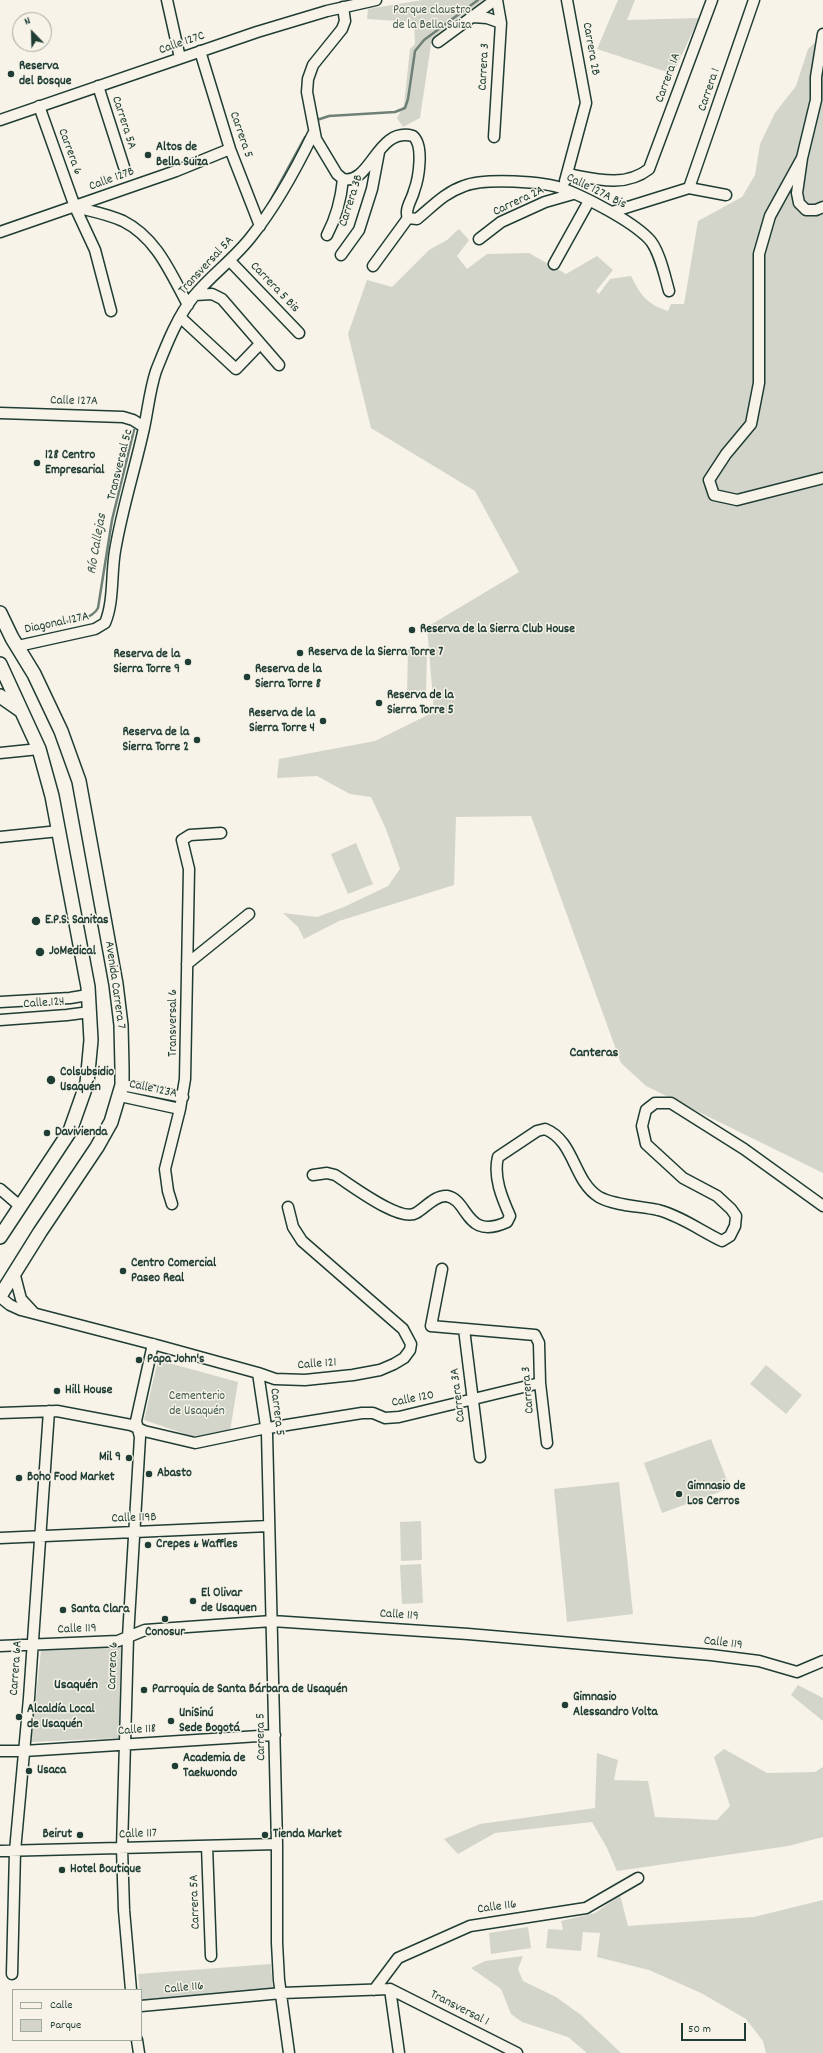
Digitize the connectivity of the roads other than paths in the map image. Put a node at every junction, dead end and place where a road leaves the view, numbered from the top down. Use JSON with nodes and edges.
{"nodes":[{"id":1,"x":167,"y":0,"type":"edge"},
{"id":2,"x":376,"y":0,"type":"edge"},
{"id":3,"x":496,"y":0,"type":"edge"},
{"id":4,"x":567,"y":0,"type":"edge"},
{"id":5,"x":712,"y":0,"type":"edge"},
{"id":6,"x":754,"y":0,"type":"edge"},
{"id":7,"x":343,"y":7,"type":"junction"},
{"id":8,"x":472,"y":17,"type":"junction"},
{"id":9,"x":501,"y":23,"type":"junction"},
{"id":10,"x":823,"y":34,"type":"edge"},
{"id":11,"x":438,"y":42,"type":"dead end"},
{"id":12,"x":200,"y":51,"type":"junction"},
{"id":13,"x":180,"y":58,"type":"junction"},
{"id":14,"x":98,"y":86,"type":"junction"},
{"id":15,"x":586,"y":103,"type":"joint"},
{"id":16,"x":39,"y":106,"type":"junction"},
{"id":17,"x":0,"y":120,"type":"edge"},
{"id":18,"x":314,"y":134,"type":"junction"},
{"id":19,"x":494,"y":136,"type":"dead end"},
{"id":20,"x":230,"y":149,"type":"junction"},
{"id":21,"x":379,"y":152,"type":"junction"},
{"id":22,"x":802,"y":158,"type":"junction"},
{"id":23,"x":124,"y":167,"type":"dead end"},
{"id":24,"x":567,"y":174,"type":"junction"},
{"id":25,"x":343,"y":178,"type":"junction"},
{"id":26,"x":689,"y":188,"type":"junction"},
{"id":27,"x":563,"y":189,"type":"junction"},
{"id":28,"x":572,"y":194,"type":"junction"},
{"id":29,"x":726,"y":195,"type":"dead end"},
{"id":30,"x":589,"y":202,"type":"junction"},
{"id":31,"x":75,"y":207,"type":"junction"},
{"id":32,"x":823,"y":207,"type":"edge"},
{"id":33,"x":612,"y":212,"type":"junction"},
{"id":34,"x":408,"y":218,"type":"junction"},
{"id":35,"x":260,"y":226,"type":"junction"},
{"id":36,"x":0,"y":232,"type":"edge"},
{"id":37,"x":327,"y":235,"type":"dead end"},
{"id":38,"x":479,"y":239,"type":"dead end"},
{"id":39,"x":341,"y":255,"type":"dead end"},
{"id":40,"x":230,"y":261,"type":"junction"},
{"id":41,"x":554,"y":264,"type":"dead end"},
{"id":42,"x":372,"y":266,"type":"dead end"},
{"id":43,"x":669,"y":291,"type":"dead end"},
{"id":44,"x":195,"y":295,"type":"junction"},
{"id":45,"x":188,"y":305,"type":"junction"},
{"id":46,"x":111,"y":311,"type":"dead end"},
{"id":47,"x":180,"y":317,"type":"junction"},
{"id":48,"x":298,"y":333,"type":"dead end"},
{"id":49,"x":260,"y":344,"type":"junction"},
{"id":50,"x":279,"y":365,"type":"dead end"},
{"id":51,"x":0,"y":413,"type":"edge"},
{"id":52,"x":144,"y":427,"type":"junction"},
{"id":53,"x":823,"y":478,"type":"edge"},
{"id":54,"x":0,"y":613,"type":"edge"},
{"id":55,"x":102,"y":627,"type":"joint"},
{"id":56,"x":10,"y":639,"type":"edge"},
{"id":57,"x":0,"y":664,"type":"edge"},
{"id":58,"x":0,"y":696,"type":"edge"},
{"id":59,"x":22,"y":711,"type":"junction"},
{"id":60,"x":38,"y":749,"type":"junction"},
{"id":61,"x":0,"y":753,"type":"edge"},
{"id":62,"x":59,"y":831,"type":"junction"},
{"id":63,"x":221,"y":833,"type":"dead end"},
{"id":64,"x":0,"y":837,"type":"edge"},
{"id":65,"x":249,"y":914,"type":"dead end"},
{"id":66,"x":188,"y":964,"type":"junction"},
{"id":67,"x":88,"y":994,"type":"junction"},
{"id":68,"x":0,"y":1002,"type":"edge"},
{"id":69,"x":90,"y":1012,"type":"junction"},
{"id":70,"x":0,"y":1020,"type":"edge"},
{"id":71,"x":121,"y":1090,"type":"junction"},
{"id":72,"x":183,"y":1097,"type":"junction"},
{"id":73,"x":180,"y":1109,"type":"junction"},
{"id":74,"x":313,"y":1175,"type":"dead end"},
{"id":75,"x":36,"y":1184,"type":"junction"},
{"id":76,"x":0,"y":1189,"type":"edge"},
{"id":77,"x":172,"y":1204,"type":"dead end"},
{"id":78,"x":823,"y":1206,"type":"edge"},
{"id":79,"x":22,"y":1207,"type":"junction"},
{"id":80,"x":288,"y":1207,"type":"dead end"},
{"id":81,"x":0,"y":1237,"type":"edge"},
{"id":82,"x":0,"y":1249,"type":"edge"},
{"id":83,"x":442,"y":1268,"type":"dead end"},
{"id":84,"x":14,"y":1272,"type":"junction"},
{"id":85,"x":0,"y":1296,"type":"edge"},
{"id":86,"x":33,"y":1312,"type":"junction"},
{"id":87,"x":464,"y":1329,"type":"junction"},
{"id":88,"x":153,"y":1344,"type":"junction"},
{"id":89,"x":258,"y":1373,"type":"junction"},
{"id":90,"x":540,"y":1383,"type":"junction"},
{"id":91,"x":473,"y":1400,"type":"junction"},
{"id":92,"x":49,"y":1411,"type":"junction"},
{"id":93,"x":0,"y":1413,"type":"edge"},
{"id":94,"x":138,"y":1428,"type":"junction"},
{"id":95,"x":266,"y":1429,"type":"junction"},
{"id":96,"x":547,"y":1443,"type":"dead end"},
{"id":97,"x":480,"y":1457,"type":"dead end"},
{"id":98,"x":269,"y":1526,"type":"junction"},
{"id":99,"x":134,"y":1532,"type":"junction"},
{"id":100,"x":40,"y":1535,"type":"junction"},
{"id":101,"x":0,"y":1538,"type":"edge"},
{"id":102,"x":272,"y":1621,"type":"junction"},
{"id":103,"x":128,"y":1637,"type":"junction"},
{"id":104,"x":32,"y":1645,"type":"junction"},
{"id":105,"x":0,"y":1646,"type":"edge"},
{"id":106,"x":823,"y":1661,"type":"edge"},
{"id":107,"x":275,"y":1735,"type":"junction"},
{"id":108,"x":125,"y":1745,"type":"junction"},
{"id":109,"x":0,"y":1751,"type":"edge"},
{"id":110,"x":24,"y":1752,"type":"junction"},
{"id":111,"x":277,"y":1844,"type":"junction"},
{"id":112,"x":207,"y":1846,"type":"junction"},
{"id":113,"x":122,"y":1848,"type":"junction"},
{"id":114,"x":15,"y":1850,"type":"junction"},
{"id":115,"x":0,"y":1851,"type":"edge"},
{"id":116,"x":638,"y":1878,"type":"dead end"},
{"id":117,"x":211,"y":1956,"type":"dead end"},
{"id":118,"x":12,"y":1974,"type":"dead end"},
{"id":119,"x":131,"y":1989,"type":"edge"},
{"id":120,"x":390,"y":1989,"type":"junction"},
{"id":121,"x":374,"y":1990,"type":"junction"},
{"id":122,"x":282,"y":1993,"type":"junction"},
{"id":123,"x":142,"y":2006,"type":"edge"},
{"id":124,"x":137,"y":2041,"type":"edge"},
{"id":125,"x":139,"y":2053,"type":"edge"},
{"id":126,"x":289,"y":2053,"type":"edge"},
{"id":127,"x":399,"y":2053,"type":"edge"},
{"id":128,"x":517,"y":2053,"type":"edge"}],
"edges":[{"from":1,"to":13,"type":"street"},
{"from":2,"to":7,"type":"street","name":"Calle 127C"},
{"from":3,"to":8,"type":"street"},
{"from":3,"to":9,"type":"street","name":"Carrera 3"},
{"from":4,"to":15,"type":"street","name":"Carrera 2B"},
{"from":5,"to":24,"type":"street","name":"Carrera 1A"},
{"from":6,"to":26,"type":"street","name":"Carrera 1"},
{"from":7,"to":12,"type":"street","name":"Calle 127C"},
{"from":7,"to":18,"type":"street"},
{"from":8,"to":9,"type":"street"},
{"from":8,"to":11,"type":"street"},
{"from":9,"to":19,"type":"street","name":"Carrera 3"},
{"from":10,"to":22,"type":"street"},
{"from":12,"to":13,"type":"street","name":"Calle 127C"},
{"from":12,"to":20,"type":"street","name":"Carrera 5"},
{"from":13,"to":14,"type":"street","name":"Calle 127C"},
{"from":14,"to":16,"type":"street","name":"Calle 127C"},
{"from":14,"to":23,"type":"street","name":"Carrera 5A"},
{"from":15,"to":24,"type":"street","name":"Carrera 2A"},
{"from":16,"to":17,"type":"street","name":"Calle 127C"},
{"from":16,"to":31,"type":"street","name":"Carrera 6"},
{"from":18,"to":25,"type":"street"},
{"from":18,"to":35,"type":"street","name":"Transversal 5A"},
{"from":20,"to":31,"type":"street","name":"Calle 127B"},
{"from":20,"to":35,"type":"street","name":"Carrera 5"},
{"from":21,"to":25,"type":"street"},
{"from":21,"to":34,"type":"street"},
{"from":21,"to":39,"type":"street","name":"Carrera 3B"},
{"from":22,"to":32,"type":"street"},
{"from":22,"to":53,"type":"street"},
{"from":24,"to":27,"type":"street","name":"Carrera 2A"},
{"from":25,"to":37,"type":"street"},
{"from":26,"to":29,"type":"street"},
{"from":26,"to":33,"type":"street"},
{"from":27,"to":28,"type":"street","name":"Calle 127A Bis"},
{"from":27,"to":34,"type":"street","name":"Calle 127A Bis"},
{"from":28,"to":30,"type":"street","name":"Calle 127A Bis"},
{"from":28,"to":38,"type":"street","name":"Carrera 2A"},
{"from":30,"to":33,"type":"street","name":"Calle 127A Bis"},
{"from":30,"to":41,"type":"street"},
{"from":31,"to":36,"type":"street","name":"Calle 127B"},
{"from":31,"to":45,"type":"street"},
{"from":31,"to":46,"type":"street","name":"Carrera 6"},
{"from":33,"to":43,"type":"street","name":"Calle 127A Bis"},
{"from":34,"to":42,"type":"street"},
{"from":35,"to":40,"type":"street","name":"Transversal 5A"},
{"from":40,"to":44,"type":"street","name":"Transversal 5A"},
{"from":40,"to":48,"type":"street","name":"Carrera 5 Bis"},
{"from":44,"to":45,"type":"street","name":"Transversal 5A"},
{"from":44,"to":49,"type":"street"},
{"from":45,"to":47,"type":"street","name":"Transversal 5A"},
{"from":47,"to":49,"type":"street"},
{"from":47,"to":52,"type":"street","name":"Transversal 5A"},
{"from":49,"to":50,"type":"street"},
{"from":51,"to":52,"type":"street","name":"Calle 127A"},
{"from":52,"to":55,"type":"street","name":"Transversal 5c"},
{"from":54,"to":56,"type":"main road","name":"Avenida Carrera 7"},
{"from":55,"to":56,"type":"street","name":"Diagonal 127A"},
{"from":56,"to":71,"type":"main road","name":"Avenida Carrera 7"},
{"from":57,"to":59,"type":"main road","name":"Avenida Carrera 7"},
{"from":58,"to":59,"type":"main road"},
{"from":59,"to":60,"type":"main road","name":"Avenida Carrera 7"},
{"from":60,"to":61,"type":"street"},
{"from":60,"to":62,"type":"main road","name":"Avenida Carrera 7"},
{"from":62,"to":64,"type":"street"},
{"from":62,"to":67,"type":"main road","name":"Avenida Carrera 7"},
{"from":63,"to":66,"type":"street","name":"Transversal 6"},
{"from":65,"to":66,"type":"street"},
{"from":66,"to":72,"type":"street","name":"Transversal 6"},
{"from":67,"to":68,"type":"street","name":"Calle 124"},
{"from":67,"to":69,"type":"main road","name":"Avenida Carrera 7"},
{"from":69,"to":70,"type":"street","name":"Calle 124"},
{"from":69,"to":75,"type":"main road","name":"Avenida Carrera 7"},
{"from":71,"to":72,"type":"street","name":"Calle 123A"},
{"from":71,"to":73,"type":"street","name":"Calle 123A"},
{"from":71,"to":84,"type":"main road","name":"Avenida Carrera 7"},
{"from":72,"to":73,"type":"street","name":"Transversal 6"},
{"from":73,"to":77,"type":"street","name":"Transversal 6"},
{"from":74,"to":78,"type":"street"},
{"from":75,"to":79,"type":"main road","name":"Avenida Carrera 7"},
{"from":75,"to":82,"type":"main road"},
{"from":76,"to":79,"type":"street"},
{"from":79,"to":81,"type":"main road","name":"Avenida Carrera 7"},
{"from":80,"to":89,"type":"street","name":"Calle 121"},
{"from":83,"to":87,"type":"street"},
{"from":84,"to":85,"type":"main road","name":"Avenida Carrera 7"},
{"from":84,"to":86,"type":"street"},
{"from":85,"to":86,"type":"street","name":"Calle 121"},
{"from":86,"to":88,"type":"street","name":"Calle 121"},
{"from":87,"to":90,"type":"street","name":"Carrera 3"},
{"from":87,"to":91,"type":"street","name":"Carrera 3A"},
{"from":88,"to":89,"type":"street","name":"Calle 121"},
{"from":88,"to":94,"type":"street","name":"Carrera 6"},
{"from":89,"to":95,"type":"street","name":"Carrera 5"},
{"from":90,"to":91,"type":"street","name":"Calle 120"},
{"from":90,"to":96,"type":"street","name":"Carrera 3"},
{"from":91,"to":95,"type":"street","name":"Calle 120"},
{"from":91,"to":97,"type":"street","name":"Carrera 3A"},
{"from":92,"to":93,"type":"street","name":"Calle 120"},
{"from":92,"to":94,"type":"street","name":"Calle 120"},
{"from":92,"to":100,"type":"street","name":"Carrera 6A"},
{"from":94,"to":95,"type":"street","name":"Calle 120"},
{"from":94,"to":99,"type":"street","name":"Carrera 6"},
{"from":95,"to":98,"type":"street","name":"Carrera 5"},
{"from":98,"to":99,"type":"street","name":"Calle 119B"},
{"from":98,"to":102,"type":"street","name":"Carrera 5"},
{"from":99,"to":100,"type":"street","name":"Calle 119B"},
{"from":99,"to":103,"type":"street","name":"Carrera 6"},
{"from":100,"to":101,"type":"street","name":"Calle 119B"},
{"from":100,"to":104,"type":"street","name":"Carrera 6A"},
{"from":102,"to":103,"type":"street","name":"Calle 119"},
{"from":102,"to":106,"type":"street","name":"Calle 119"},
{"from":102,"to":107,"type":"street","name":"Carrera 5"},
{"from":103,"to":104,"type":"street","name":"Calle 119"},
{"from":103,"to":108,"type":"street","name":"Carrera 6"},
{"from":104,"to":105,"type":"street","name":"Calle 119"},
{"from":104,"to":110,"type":"street","name":"Carrera 6A"},
{"from":107,"to":108,"type":"street","name":"Calle 118"},
{"from":107,"to":111,"type":"street","name":"Carrera 5"},
{"from":108,"to":110,"type":"street","name":"Calle 118"},
{"from":108,"to":113,"type":"street","name":"Carrera 6"},
{"from":109,"to":110,"type":"street","name":"Calle 118"},
{"from":110,"to":114,"type":"street","name":"Carrera 6A"},
{"from":111,"to":112,"type":"street","name":"Calle 117"},
{"from":111,"to":122,"type":"street","name":"Carrera 5"},
{"from":112,"to":113,"type":"street","name":"Calle 117"},
{"from":112,"to":117,"type":"street","name":"Carrera 5A"},
{"from":113,"to":114,"type":"street","name":"Calle 117"},
{"from":113,"to":119,"type":"street","name":"Carrera 6"},
{"from":114,"to":115,"type":"street","name":"Calle 117"},
{"from":114,"to":118,"type":"street","name":"Carrera 6A"},
{"from":116,"to":121,"type":"street","name":"Calle 116"},
{"from":120,"to":121,"type":"street","name":"Calle 116"},
{"from":120,"to":127,"type":"street"},
{"from":120,"to":128,"type":"street","name":"Transversal 1"},
{"from":121,"to":122,"type":"street","name":"Calle 116"},
{"from":122,"to":123,"type":"street","name":"Calle 116"},
{"from":122,"to":126,"type":"street","name":"Carrera 5"},
{"from":124,"to":125,"type":"street"}]}
